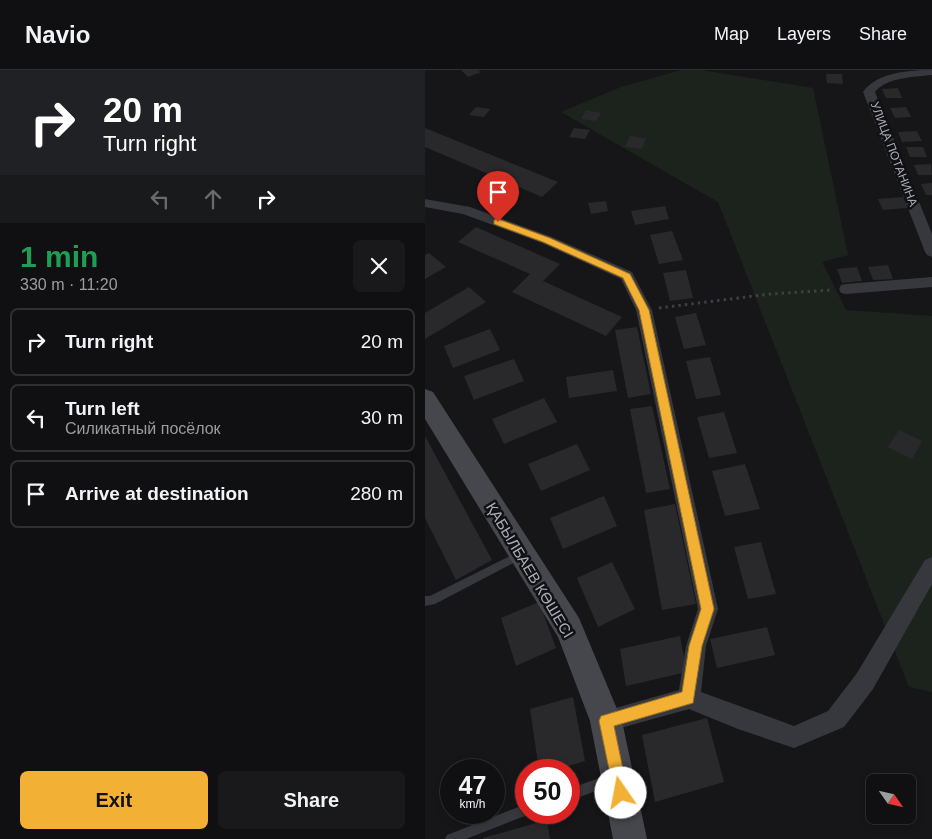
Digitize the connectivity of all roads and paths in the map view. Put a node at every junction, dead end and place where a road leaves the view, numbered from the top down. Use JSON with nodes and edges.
{"nodes":[{"id":1,"x":932,"y":72,"type":"edge"},
{"id":2,"x":425,"y":203,"type":"edge"},
{"id":3,"x":932,"y":252,"type":"edge"},
{"id":4,"x":932,"y":282,"type":"edge"},
{"id":5,"x":846,"y":289,"type":"joint"},
{"id":6,"x":644,"y":310,"type":"junction"},
{"id":7,"x":425,"y":399,"type":"edge"},
{"id":8,"x":522,"y":554,"type":"junction"},
{"id":9,"x":932,"y":566,"type":"edge"},
{"id":10,"x":425,"y":601,"type":"edge"},
{"id":11,"x":689,"y":698,"type":"junction"},
{"id":12,"x":606,"y":721,"type":"junction"},
{"id":13,"x":618,"y":778,"type":"junction"},
{"id":14,"x":580,"y":791,"type":"edge"},
{"id":15,"x":515,"y":814,"type":"edge"},
{"id":16,"x":451,"y":839,"type":"edge"},
{"id":17,"x":630,"y":839,"type":"edge"}],
"edges":[{"from":1,"to":3,"type":"street","name":"УЛИЦА ПОТАНИНА"},
{"from":2,"to":6,"type":"street"},
{"from":4,"to":5,"type":"street"},
{"from":5,"to":6,"type":"path"},
{"from":6,"to":11,"type":"street"},
{"from":7,"to":8,"type":"main road","name":"ҚАБЫЛБАЕВ КӨШЕСІ"},
{"from":8,"to":10,"type":"lane"},
{"from":8,"to":12,"type":"main road","name":"ҚАБЫЛБАЕВ КӨШЕСІ"},
{"from":9,"to":11,"type":"street"},
{"from":11,"to":12,"type":"street"},
{"from":12,"to":13,"type":"main road","name":"ҚАБЫЛБАЕВ КӨШЕСІ"},
{"from":13,"to":14,"type":"lane"},
{"from":13,"to":17,"type":"main road","name":"ҚАБЫЛБАЕВ КӨШЕСІ"},
{"from":15,"to":16,"type":"lane"}]}
